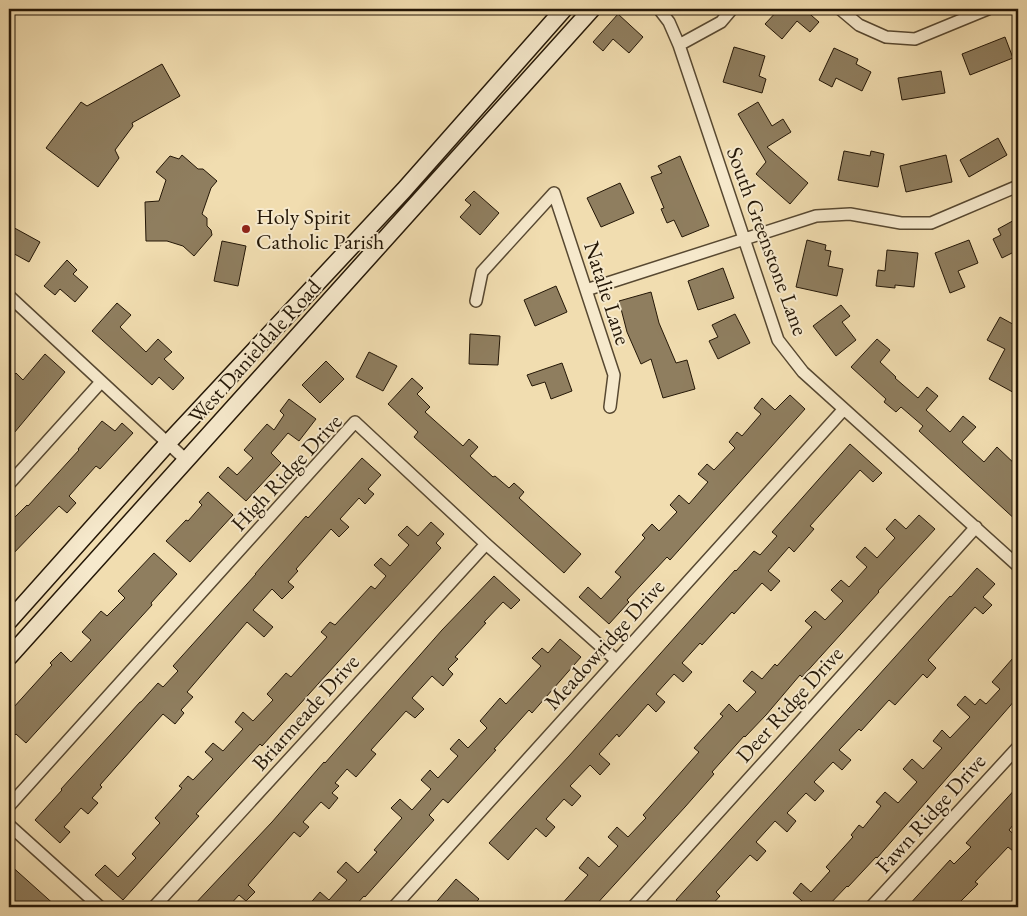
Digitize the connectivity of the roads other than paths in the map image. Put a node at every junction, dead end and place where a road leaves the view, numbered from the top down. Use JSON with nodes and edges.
{"nodes":[{"id":1,"x":564,"y":9,"type":"edge"},
{"id":2,"x":592,"y":9,"type":"edge"},
{"id":3,"x":659,"y":9,"type":"edge"},
{"id":4,"x":732,"y":9,"type":"edge"},
{"id":5,"x":840,"y":9,"type":"edge"},
{"id":6,"x":988,"y":9,"type":"edge"},
{"id":7,"x":679,"y":45,"type":"junction"},
{"id":8,"x":448,"y":140,"type":"junction"},
{"id":9,"x":462,"y":154,"type":"junction"},
{"id":10,"x":1018,"y":186,"type":"edge"},
{"id":11,"x":743,"y":239,"type":"junction"},
{"id":12,"x":349,"y":249,"type":"junction"},
{"id":13,"x":364,"y":262,"type":"junction"},
{"id":14,"x":586,"y":290,"type":"junction"},
{"id":15,"x":9,"y":296,"type":"edge"},
{"id":16,"x":476,"y":301,"type":"dead end"},
{"id":17,"x":254,"y":350,"type":"junction"},
{"id":18,"x":271,"y":366,"type":"junction"},
{"id":19,"x":101,"y":382,"type":"junction"},
{"id":20,"x":610,"y":407,"type":"dead end"},
{"id":21,"x":844,"y":409,"type":"junction"},
{"id":22,"x":168,"y":443,"type":"junction"},
{"id":23,"x":186,"y":460,"type":"junction"},
{"id":24,"x":9,"y":484,"type":"edge"},
{"id":25,"x":976,"y":528,"type":"junction"},
{"id":26,"x":486,"y":544,"type":"junction"},
{"id":27,"x":1018,"y":566,"type":"edge"},
{"id":28,"x":9,"y":621,"type":"edge"},
{"id":29,"x":9,"y":657,"type":"edge"},
{"id":30,"x":616,"y":660,"type":"junction"},
{"id":31,"x":1018,"y":747,"type":"edge"},
{"id":32,"x":9,"y":806,"type":"edge"},
{"id":33,"x":9,"y":825,"type":"edge"},
{"id":34,"x":100,"y":907,"type":"edge"},
{"id":35,"x":154,"y":907,"type":"edge"},
{"id":36,"x":394,"y":907,"type":"edge"},
{"id":37,"x":633,"y":907,"type":"edge"},
{"id":38,"x":871,"y":907,"type":"edge"}],
"edges":[{"from":1,"to":8,"type":"main road","name":"West Danieldale Road"},
{"from":2,"to":9,"type":"main road","name":"West Danieldale Road"},
{"from":3,"to":7,"type":"street","name":"South Greenstone Lane"},
{"from":4,"to":7,"type":"street"},
{"from":5,"to":6,"type":"street"},
{"from":7,"to":11,"type":"street","name":"South Greenstone Lane"},
{"from":8,"to":9,"type":"main road"},
{"from":8,"to":12,"type":"main road","name":"West Danieldale Road"},
{"from":9,"to":13,"type":"main road","name":"West Danieldale Road"},
{"from":10,"to":11,"type":"street"},
{"from":11,"to":14,"type":"street"},
{"from":11,"to":21,"type":"street","name":"South Greenstone Lane"},
{"from":12,"to":13,"type":"main road"},
{"from":12,"to":17,"type":"main road","name":"West Danieldale Road"},
{"from":13,"to":18,"type":"main road","name":"West Danieldale Road"},
{"from":14,"to":16,"type":"street","name":"Natalie Lane"},
{"from":14,"to":20,"type":"street","name":"Natalie Lane"},
{"from":15,"to":19,"type":"street"},
{"from":17,"to":18,"type":"main road"},
{"from":17,"to":22,"type":"main road","name":"West Danieldale Road"},
{"from":18,"to":23,"type":"main road","name":"West Danieldale Road"},
{"from":19,"to":22,"type":"street"},
{"from":19,"to":24,"type":"street"},
{"from":21,"to":25,"type":"street","name":"South Greenstone Lane"},
{"from":21,"to":30,"type":"street","name":"Meadowridge Drive"},
{"from":22,"to":23,"type":"street"},
{"from":22,"to":28,"type":"main road","name":"West Danieldale Road"},
{"from":23,"to":29,"type":"main road","name":"West Danieldale Road"},
{"from":25,"to":27,"type":"street","name":"South Greenstone Lane"},
{"from":25,"to":37,"type":"street","name":"Deer Ridge Drive"},
{"from":26,"to":30,"type":"street","name":"High Ridge Drive"},
{"from":26,"to":32,"type":"street","name":"High Ridge Drive"},
{"from":26,"to":35,"type":"street","name":"Briarmeade Drive"},
{"from":30,"to":36,"type":"street","name":"Meadowridge Drive"},
{"from":31,"to":38,"type":"street","name":"Fawn Ridge Drive"},
{"from":33,"to":34,"type":"street"}]}
